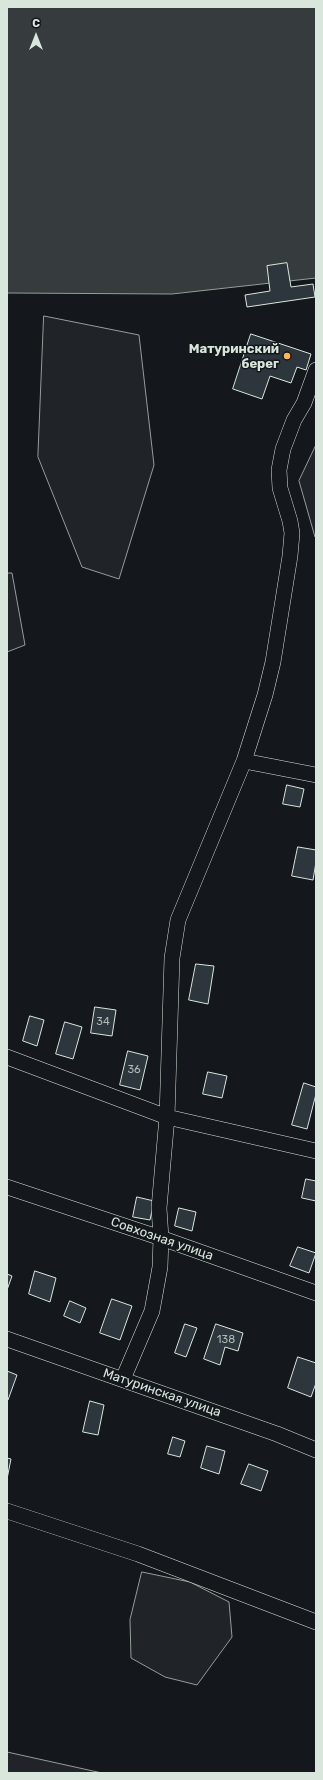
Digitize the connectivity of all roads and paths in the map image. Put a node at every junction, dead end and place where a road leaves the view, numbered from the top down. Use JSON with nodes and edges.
{"nodes":[{"id":1,"x":316,"y":370,"type":"edge"},
{"id":2,"x":244,"y":761,"type":"junction"},
{"id":3,"x":316,"y":775,"type":"edge"},
{"id":4,"x":7,"y":1057,"type":"edge"},
{"id":5,"x":167,"y":1117,"type":"junction"},
{"id":6,"x":316,"y":1151,"type":"edge"},
{"id":7,"x":7,"y":1187,"type":"edge"},
{"id":8,"x":161,"y":1238,"type":"junction"},
{"id":9,"x":316,"y":1293,"type":"edge"},
{"id":10,"x":7,"y":1339,"type":"edge"},
{"id":11,"x":123,"y":1380,"type":"junction"},
{"id":12,"x":316,"y":1450,"type":"edge"},
{"id":13,"x":7,"y":1511,"type":"edge"},
{"id":14,"x":316,"y":1622,"type":"edge"}],
"edges":[{"from":1,"to":2,"type":"street"},
{"from":2,"to":3,"type":"street"},
{"from":2,"to":5,"type":"street"},
{"from":4,"to":5,"type":"street"},
{"from":5,"to":6,"type":"street"},
{"from":5,"to":8,"type":"street"},
{"from":7,"to":8,"type":"street","name":"Совхозная улица"},
{"from":8,"to":9,"type":"street","name":"Совхозная улица"},
{"from":8,"to":11,"type":"street"},
{"from":10,"to":11,"type":"street","name":"Матуринская улица"},
{"from":11,"to":12,"type":"street","name":"Матуринская улица"},
{"from":13,"to":14,"type":"street"}]}
